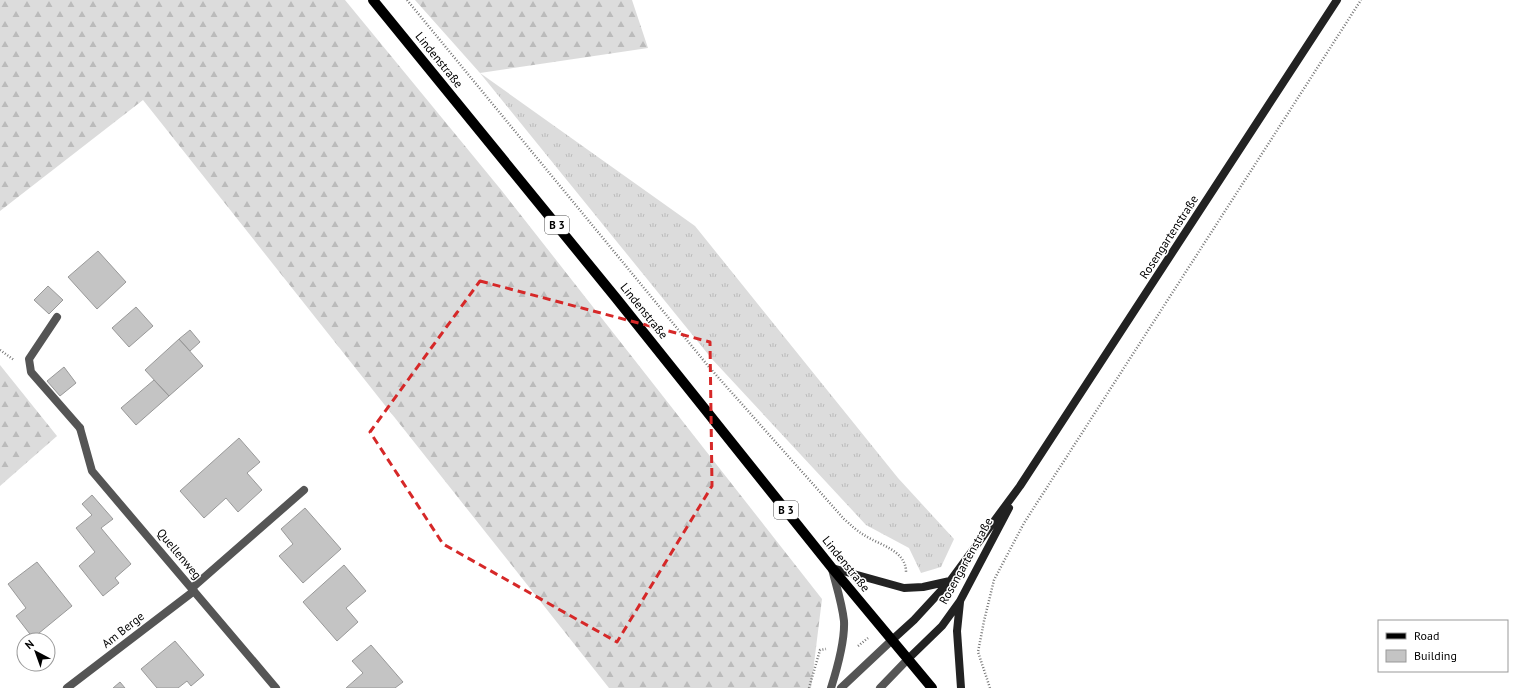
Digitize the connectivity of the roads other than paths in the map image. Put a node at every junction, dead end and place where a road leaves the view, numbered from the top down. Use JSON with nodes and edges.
{"nodes":[{"id":1,"x":373,"y":0,"type":"edge"},
{"id":2,"x":1337,"y":0,"type":"edge"},
{"id":3,"x":57,"y":317,"type":"dead end"},
{"id":4,"x":1020,"y":486,"type":"junction"},
{"id":5,"x":304,"y":490,"type":"dead end"},
{"id":6,"x":832,"y":568,"type":"junction"},
{"id":7,"x":950,"y":582,"type":"junction"},
{"id":8,"x":193,"y":589,"type":"junction"},
{"id":9,"x":960,"y":601,"type":"junction"},
{"id":10,"x":892,"y":640,"type":"junction"},
{"id":11,"x":908,"y":659,"type":"junction"},
{"id":12,"x":67,"y":688,"type":"edge"},
{"id":13,"x":276,"y":688,"type":"edge"},
{"id":14,"x":830,"y":688,"type":"edge"},
{"id":15,"x":841,"y":688,"type":"edge"},
{"id":16,"x":880,"y":688,"type":"edge"},
{"id":17,"x":932,"y":688,"type":"edge"},
{"id":18,"x":961,"y":688,"type":"edge"}],
"edges":[{"from":1,"to":6,"type":"main road","name":"Lindenstraße","number":"B 3"},
{"from":2,"to":4,"type":"main road","name":"Rosengartenstraße"},
{"from":3,"to":8,"type":"street","name":"Quellenweg"},
{"from":4,"to":7,"type":"main road","name":"Rosengartenstraße"},
{"from":4,"to":9,"type":"main road","name":"Rosengartenstraße"},
{"from":5,"to":8,"type":"street","name":"Am Berge"},
{"from":6,"to":7,"type":"main road"},
{"from":6,"to":10,"type":"main road","name":"Lindenstraße","number":"B 3"},
{"from":6,"to":14,"type":"street"},
{"from":7,"to":10,"type":"main road","name":"Rosengartenstraße"},
{"from":8,"to":12,"type":"street","name":"Am Berge"},
{"from":8,"to":13,"type":"street","name":"Quellenweg"},
{"from":9,"to":11,"type":"main road","name":"Rosengartenstraße"},
{"from":9,"to":18,"type":"main road"},
{"from":10,"to":11,"type":"main road","number":"B 3"},
{"from":10,"to":15,"type":"street"},
{"from":11,"to":16,"type":"street"},
{"from":11,"to":17,"type":"main road","number":"B 3"}]}
